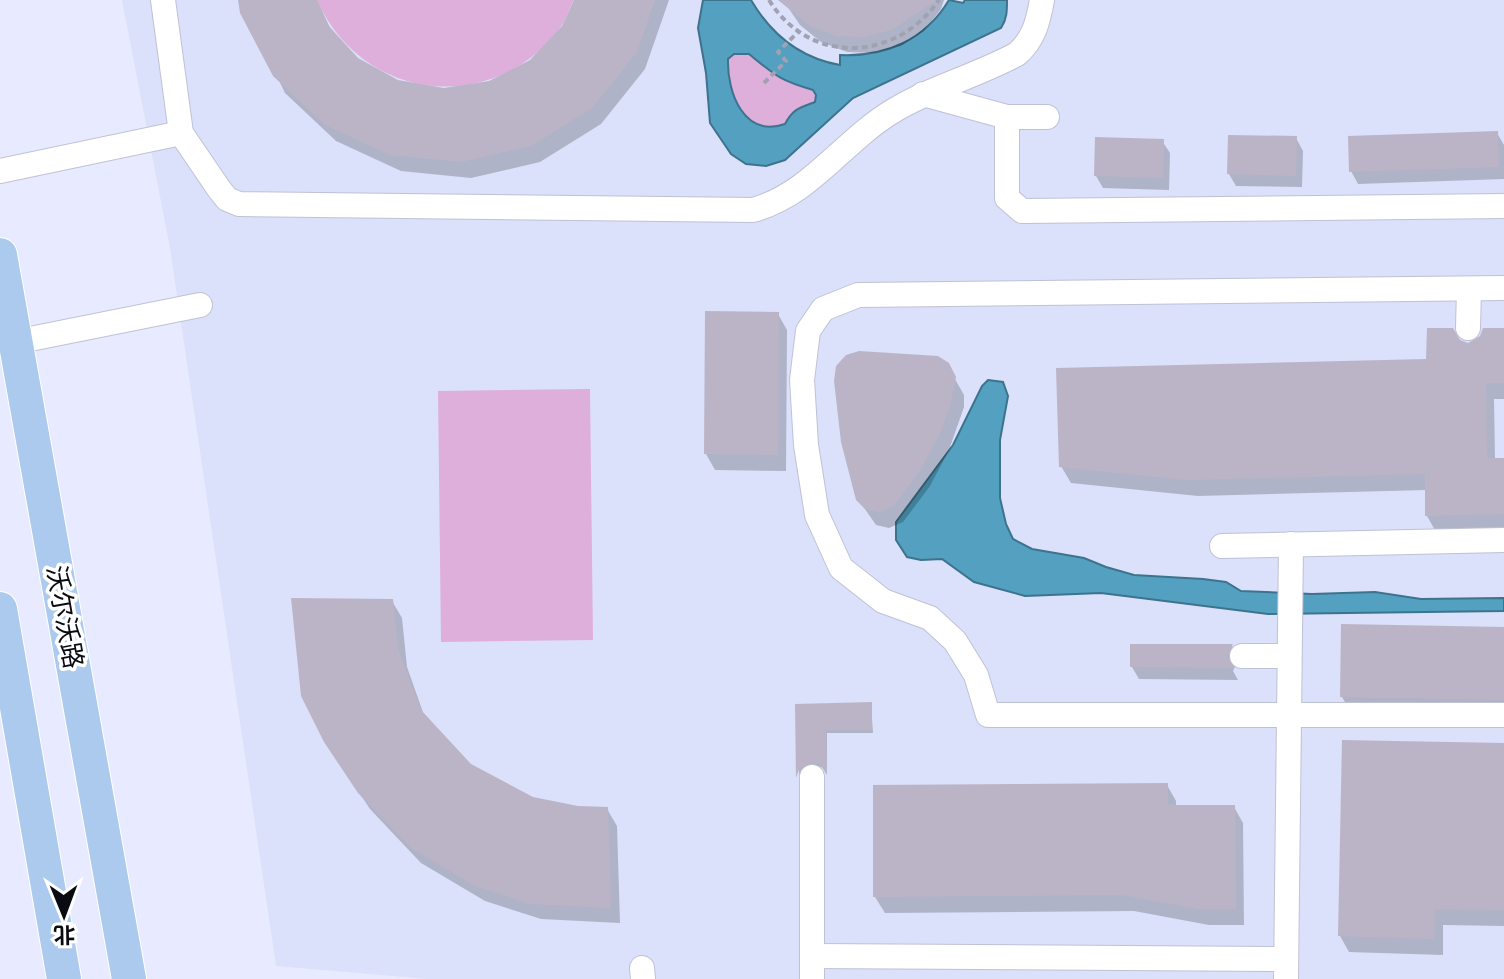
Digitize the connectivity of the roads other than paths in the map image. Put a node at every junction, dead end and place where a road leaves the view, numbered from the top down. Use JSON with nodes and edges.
{"nodes":[{"id":1,"x":163,"y":0,"type":"edge"},
{"id":2,"x":1042,"y":0,"type":"edge"},
{"id":3,"x":923,"y":94,"type":"junction"},
{"id":4,"x":1007,"y":117,"type":"junction"},
{"id":5,"x":1047,"y":117,"type":"dead end"},
{"id":6,"x":181,"y":133,"type":"junction"},
{"id":7,"x":0,"y":171,"type":"edge"},
{"id":8,"x":1504,"y":206,"type":"edge"},
{"id":9,"x":0,"y":255,"type":"edge"},
{"id":10,"x":1504,"y":288,"type":"edge"},
{"id":11,"x":1469,"y":289,"type":"junction"},
{"id":12,"x":200,"y":305,"type":"dead end"},
{"id":13,"x":1468,"y":328,"type":"dead end"},
{"id":14,"x":15,"y":342,"type":"junction"},
{"id":15,"x":1504,"y":540,"type":"edge"},
{"id":16,"x":1291,"y":544,"type":"junction"},
{"id":17,"x":1222,"y":546,"type":"dead end"},
{"id":18,"x":0,"y":609,"type":"edge"},
{"id":19,"x":1242,"y":656,"type":"dead end"},
{"id":20,"x":1289,"y":656,"type":"junction"},
{"id":21,"x":1288,"y":713,"type":"junction"},
{"id":22,"x":1504,"y":715,"type":"edge"},
{"id":23,"x":812,"y":777,"type":"dead end"},
{"id":24,"x":812,"y":967,"type":"edge"},
{"id":25,"x":1286,"y":969,"type":"edge"},
{"id":26,"x":64,"y":979,"type":"edge"},
{"id":27,"x":129,"y":979,"type":"edge"}],
"edges":[{"from":1,"to":6,"type":"lane"},
{"from":2,"to":3,"type":"lane"},
{"from":3,"to":4,"type":"lane"},
{"from":3,"to":6,"type":"lane"},
{"from":4,"to":5,"type":"lane"},
{"from":4,"to":8,"type":"lane"},
{"from":6,"to":7,"type":"lane"},
{"from":9,"to":14,"type":"highway","name":"沃尔沃路"},
{"from":10,"to":11,"type":"lane"},
{"from":11,"to":13,"type":"lane"},
{"from":11,"to":21,"type":"lane"},
{"from":12,"to":14,"type":"lane"},
{"from":14,"to":27,"type":"highway","name":"沃尔沃路"},
{"from":15,"to":16,"type":"lane"},
{"from":16,"to":17,"type":"lane"},
{"from":16,"to":20,"type":"lane"},
{"from":18,"to":26,"type":"highway"},
{"from":19,"to":20,"type":"lane"},
{"from":20,"to":21,"type":"lane"},
{"from":21,"to":22,"type":"lane"},
{"from":21,"to":25,"type":"lane"},
{"from":23,"to":24,"type":"lane"},
{"from":24,"to":25,"type":"lane"}]}
